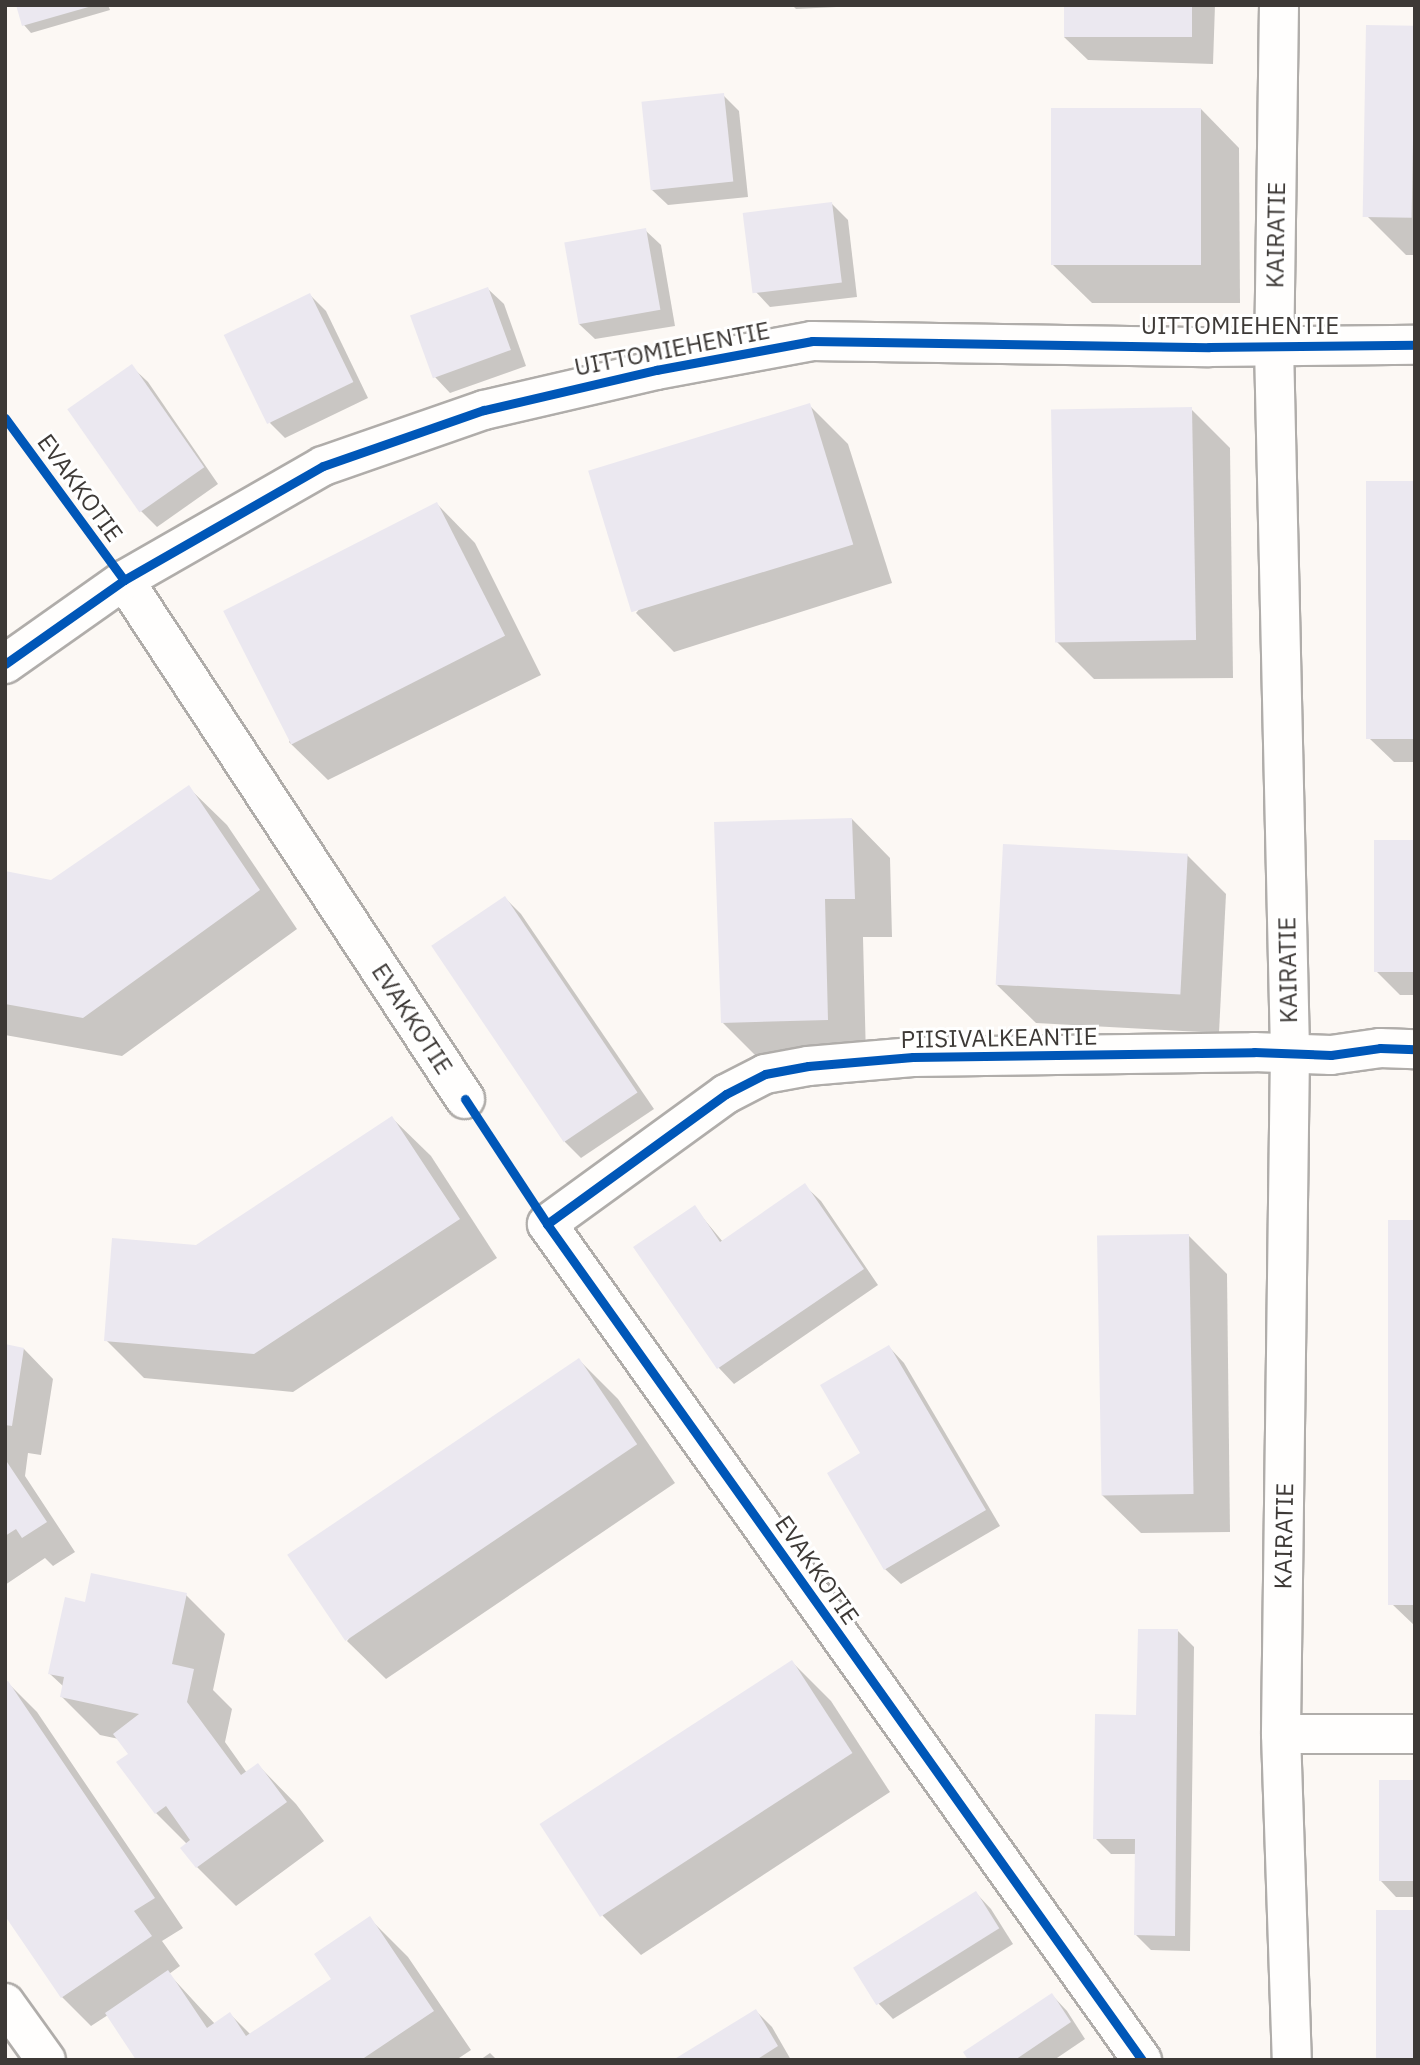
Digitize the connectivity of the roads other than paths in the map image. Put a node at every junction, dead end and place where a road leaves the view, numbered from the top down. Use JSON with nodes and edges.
{"nodes":[{"id":1,"x":1279,"y":5,"type":"edge"},
{"id":2,"x":1415,"y":345,"type":"edge"},
{"id":3,"x":1274,"y":346,"type":"junction"},
{"id":4,"x":124,"y":580,"type":"junction"},
{"id":5,"x":5,"y":664,"type":"edge"},
{"id":6,"x":1415,"y":1049,"type":"edge"},
{"id":7,"x":1290,"y":1052,"type":"junction"},
{"id":8,"x":465,"y":1099,"type":"dead end"},
{"id":9,"x":547,"y":1224,"type":"joint"},
{"id":10,"x":1281,"y":1734,"type":"junction"},
{"id":11,"x":1415,"y":1734,"type":"edge"},
{"id":12,"x":5,"y":2003,"type":"edge"},
{"id":13,"x":46,"y":2060,"type":"edge"},
{"id":14,"x":1142,"y":2060,"type":"edge"},
{"id":15,"x":1292,"y":2060,"type":"edge"}],
"edges":[{"from":1,"to":3,"type":"street","name":"KAIRATIE"},
{"from":2,"to":3,"type":"street","name":"UITTOMIEHENTIE"},
{"from":3,"to":4,"type":"street","name":"UITTOMIEHENTIE"},
{"from":3,"to":7,"type":"street","name":"KAIRATIE"},
{"from":4,"to":5,"type":"street","name":"UITTOMIEHENTIE"},
{"from":4,"to":8,"type":"street","name":"EVAKKOTIE"},
{"from":6,"to":7,"type":"street","name":"PIISIVALKEANTIE"},
{"from":7,"to":9,"type":"street","name":"PIISIVALKEANTIE"},
{"from":7,"to":10,"type":"street","name":"KAIRATIE"},
{"from":9,"to":14,"type":"street","name":"EVAKKOTIE"},
{"from":10,"to":11,"type":"street"},
{"from":10,"to":15,"type":"street","name":"KAIRATIE"},
{"from":12,"to":13,"type":"street"}]}
